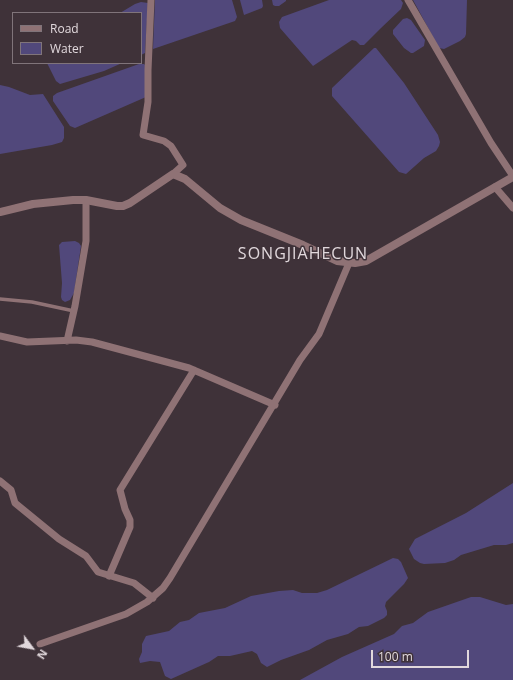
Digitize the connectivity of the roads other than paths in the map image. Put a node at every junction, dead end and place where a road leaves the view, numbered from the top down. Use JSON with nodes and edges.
{"nodes":[{"id":1,"x":151,"y":0,"type":"edge"},
{"id":2,"x":408,"y":0,"type":"edge"},
{"id":3,"x":173,"y":174,"type":"junction"},
{"id":4,"x":513,"y":177,"type":"edge"},
{"id":5,"x":495,"y":187,"type":"junction"},
{"id":6,"x":86,"y":200,"type":"junction"},
{"id":7,"x":513,"y":208,"type":"edge"},
{"id":8,"x":0,"y":212,"type":"edge"},
{"id":9,"x":349,"y":263,"type":"junction"},
{"id":10,"x":0,"y":299,"type":"edge"},
{"id":11,"x":74,"y":311,"type":"junction"},
{"id":12,"x":0,"y":336,"type":"edge"},
{"id":13,"x":67,"y":341,"type":"junction"},
{"id":14,"x":194,"y":370,"type":"junction"},
{"id":15,"x":275,"y":405,"type":"junction"},
{"id":16,"x":0,"y":481,"type":"edge"},
{"id":17,"x":109,"y":576,"type":"junction"},
{"id":18,"x":153,"y":598,"type":"junction"},
{"id":19,"x":40,"y":644,"type":"dead end"}],
"edges":[{"from":1,"to":3,"type":"street"},
{"from":2,"to":4,"type":"street"},
{"from":3,"to":6,"type":"street"},
{"from":3,"to":9,"type":"street"},
{"from":4,"to":5,"type":"street"},
{"from":5,"to":7,"type":"street"},
{"from":5,"to":9,"type":"street"},
{"from":6,"to":8,"type":"street"},
{"from":6,"to":11,"type":"street"},
{"from":9,"to":15,"type":"street"},
{"from":10,"to":11,"type":"lane"},
{"from":11,"to":13,"type":"street"},
{"from":12,"to":13,"type":"street"},
{"from":13,"to":14,"type":"street"},
{"from":14,"to":15,"type":"street"},
{"from":14,"to":17,"type":"street"},
{"from":15,"to":18,"type":"street"},
{"from":16,"to":17,"type":"street"},
{"from":17,"to":18,"type":"street"},
{"from":18,"to":19,"type":"street"}]}
